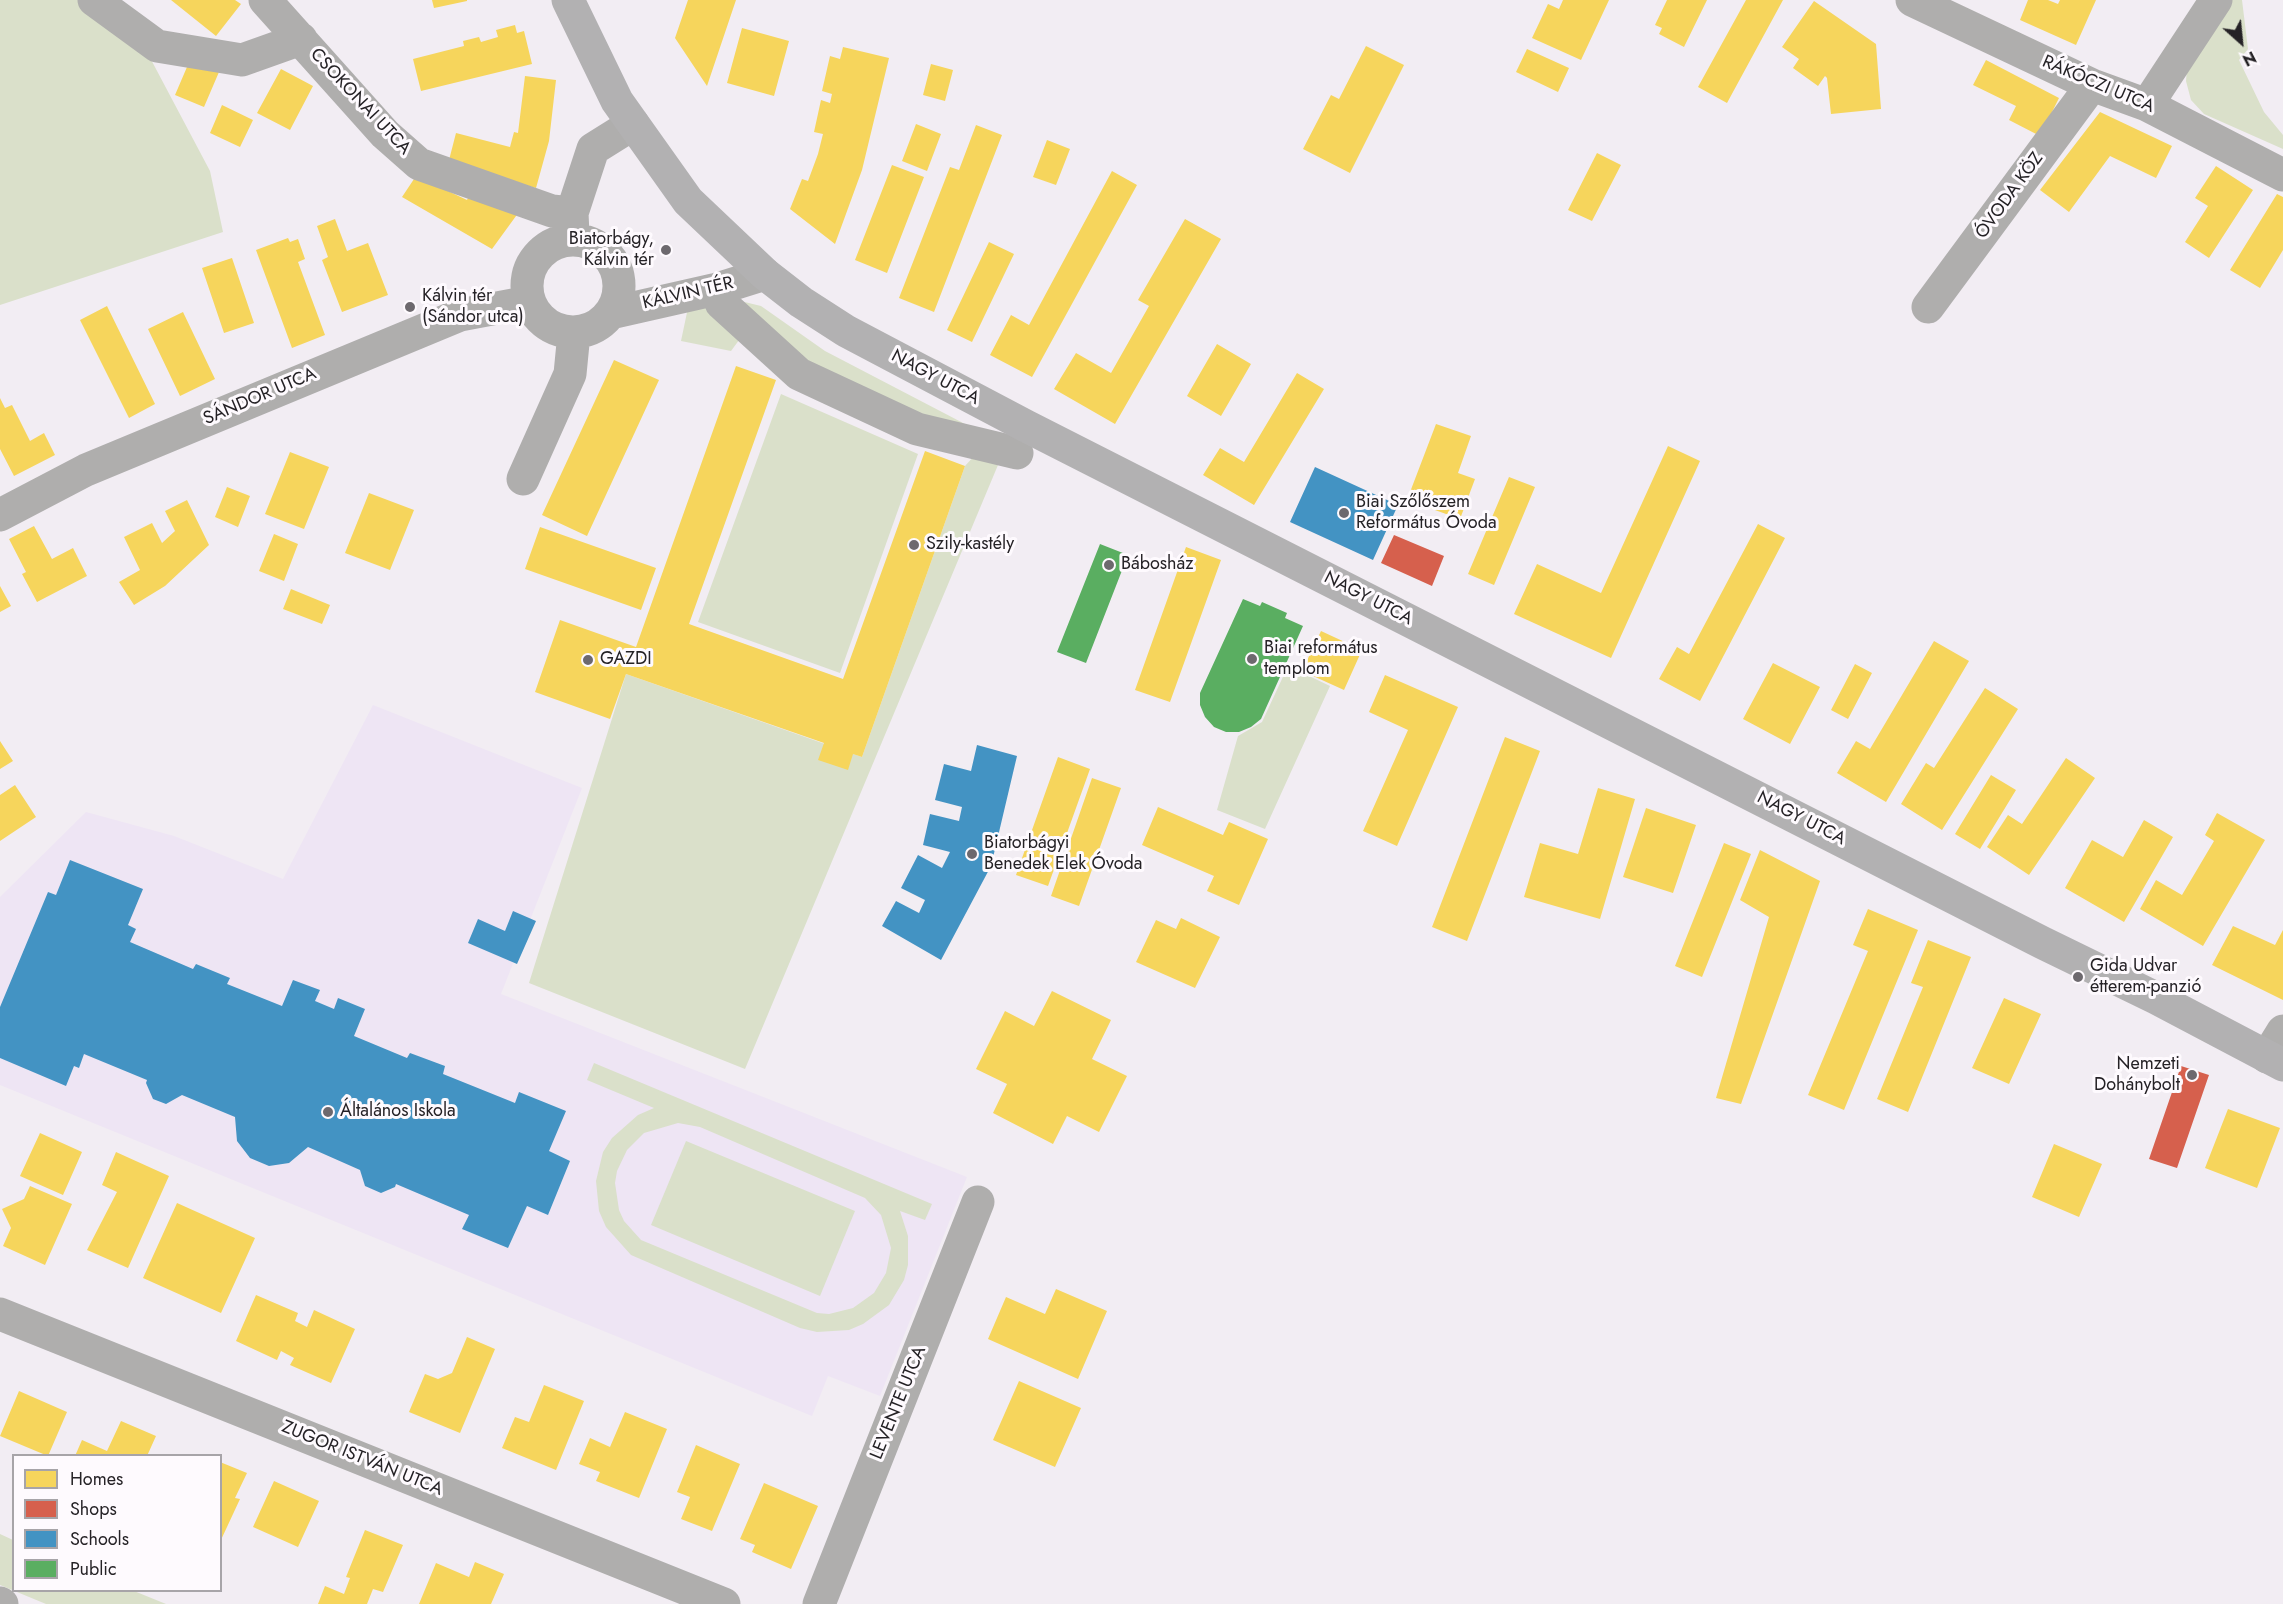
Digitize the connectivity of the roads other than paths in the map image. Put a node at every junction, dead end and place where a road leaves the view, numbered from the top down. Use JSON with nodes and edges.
{"nodes":[{"id":1,"x":94,"y":0,"type":"edge"},
{"id":2,"x":265,"y":0,"type":"edge"},
{"id":3,"x":568,"y":0,"type":"edge"},
{"id":4,"x":1912,"y":0,"type":"edge"},
{"id":5,"x":2216,"y":0,"type":"edge"},
{"id":6,"x":301,"y":39,"type":"junction"},
{"id":7,"x":2092,"y":85,"type":"junction"},
{"id":8,"x":2147,"y":105,"type":"junction"},
{"id":9,"x":633,"y":124,"type":"junction"},
{"id":10,"x":2283,"y":175,"type":"edge"},
{"id":11,"x":572,"y":226,"type":"junction"},
{"id":12,"x":765,"y":274,"type":"junction"},
{"id":13,"x":717,"y":289,"type":"junction"},
{"id":14,"x":529,"y":302,"type":"junction"},
{"id":15,"x":1928,"y":307,"type":"dead end"},
{"id":16,"x":611,"y":313,"type":"junction"},
{"id":17,"x":574,"y":333,"type":"junction"},
{"id":18,"x":1017,"y":453,"type":"dead end"},
{"id":19,"x":523,"y":479,"type":"dead end"},
{"id":20,"x":0,"y":515,"type":"edge"},
{"id":21,"x":2278,"y":1051,"type":"edge"},
{"id":22,"x":978,"y":1202,"type":"dead end"},
{"id":23,"x":0,"y":1314,"type":"edge"},
{"id":24,"x":724,"y":1604,"type":"edge"},
{"id":25,"x":819,"y":1604,"type":"edge"}],
"edges":[{"from":1,"to":6,"type":"street"},
{"from":2,"to":6,"type":"street","name":"CSOKONAI UTCA"},
{"from":3,"to":9,"type":"main road","name":"NAGY UTCA"},
{"from":4,"to":7,"type":"street","name":"RÁKÓCZI UTCA"},
{"from":5,"to":8,"type":"street"},
{"from":6,"to":11,"type":"street","name":"CSOKONAI UTCA"},
{"from":7,"to":8,"type":"street","name":"RÁKÓCZI UTCA"},
{"from":7,"to":15,"type":"street","name":"ÓVODA KÖZ"},
{"from":8,"to":10,"type":"street","name":"RÁKÓCZI UTCA"},
{"from":9,"to":11,"type":"street"},
{"from":9,"to":12,"type":"main road","name":"NAGY UTCA"},
{"from":11,"to":14,"type":"street"},
{"from":11,"to":16,"type":"street"},
{"from":12,"to":13,"type":"street","name":"KÁLVIN TÉR"},
{"from":12,"to":21,"type":"main road","name":"NAGY UTCA"},
{"from":13,"to":16,"type":"street","name":"KÁLVIN TÉR"},
{"from":13,"to":18,"type":"street"},
{"from":14,"to":17,"type":"street"},
{"from":14,"to":20,"type":"street","name":"SÁNDOR UTCA"},
{"from":16,"to":17,"type":"street"},
{"from":17,"to":19,"type":"street"},
{"from":22,"to":25,"type":"street","name":"LEVENTE UTCA"},
{"from":23,"to":24,"type":"street","name":"ZUGOR ISTVÁN UTCA"}]}
